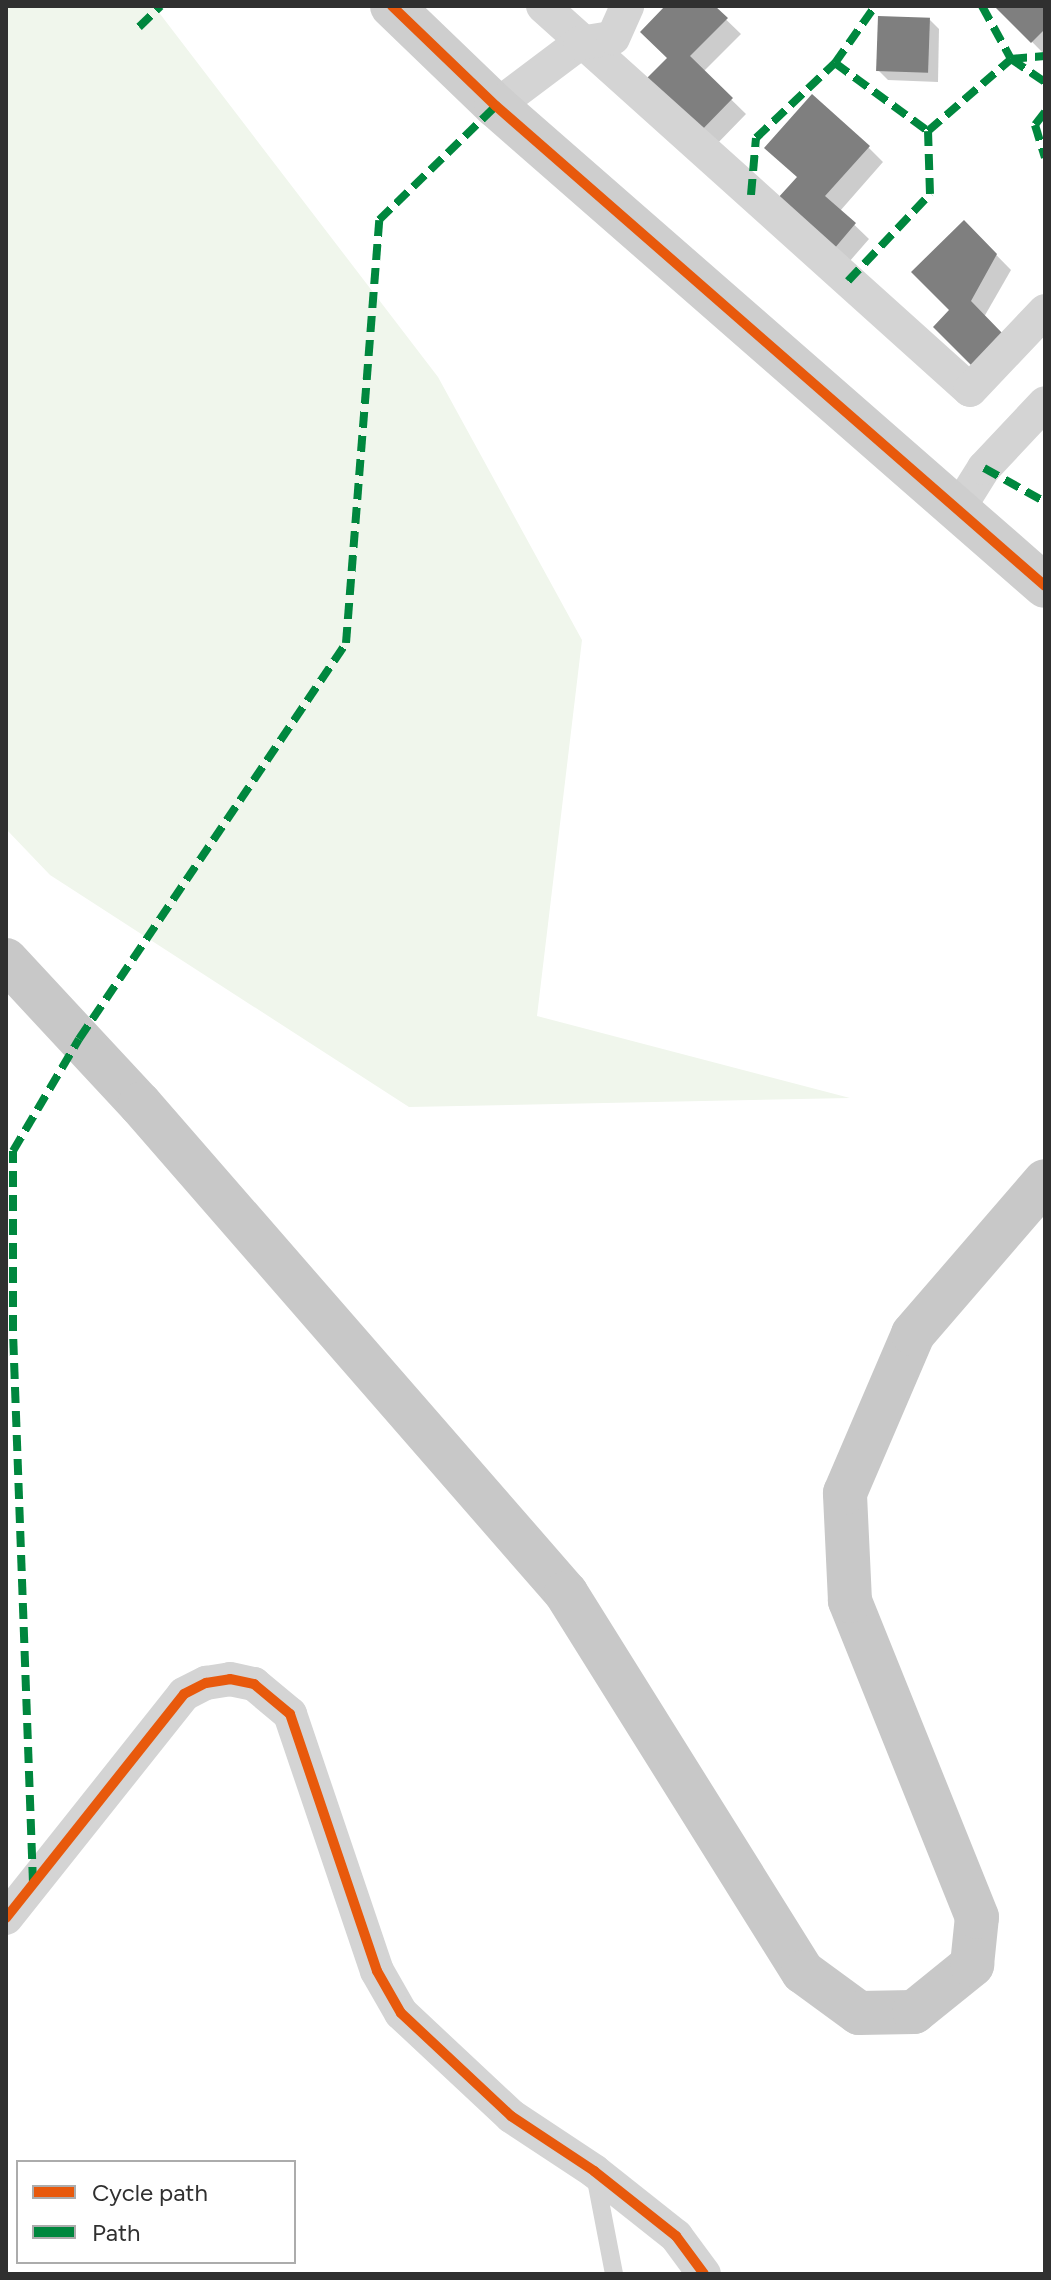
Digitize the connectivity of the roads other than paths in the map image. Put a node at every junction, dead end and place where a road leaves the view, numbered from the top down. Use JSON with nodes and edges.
{"nodes":[{"id":1,"x":392,"y":6,"type":"edge"},
{"id":2,"x":543,"y":6,"type":"edge"},
{"id":3,"x":627,"y":6,"type":"edge"},
{"id":4,"x":580,"y":43,"type":"junction"},
{"id":5,"x":496,"y":106,"type":"junction"},
{"id":6,"x":1045,"y":311,"type":"edge"},
{"id":7,"x":1045,"y":403,"type":"edge"},
{"id":8,"x":957,"y":511,"type":"junction"},
{"id":9,"x":1045,"y":586,"type":"edge"},
{"id":10,"x":6,"y":960,"type":"edge"},
{"id":11,"x":1045,"y":1181,"type":"edge"},
{"id":12,"x":6,"y":1918,"type":"edge"},
{"id":13,"x":594,"y":2171,"type":"junction"},
{"id":14,"x":614,"y":2274,"type":"edge"},
{"id":15,"x":704,"y":2274,"type":"edge"}],
"edges":[{"from":1,"to":5,"type":"street"},
{"from":2,"to":4,"type":"street"},
{"from":3,"to":4,"type":"street"},
{"from":4,"to":5,"type":"street"},
{"from":4,"to":6,"type":"street"},
{"from":5,"to":8,"type":"street"},
{"from":7,"to":8,"type":"street"},
{"from":8,"to":9,"type":"street"},
{"from":10,"to":11,"type":"main road"},
{"from":12,"to":13,"type":"street"},
{"from":13,"to":14,"type":"lane"},
{"from":13,"to":15,"type":"street"}]}
